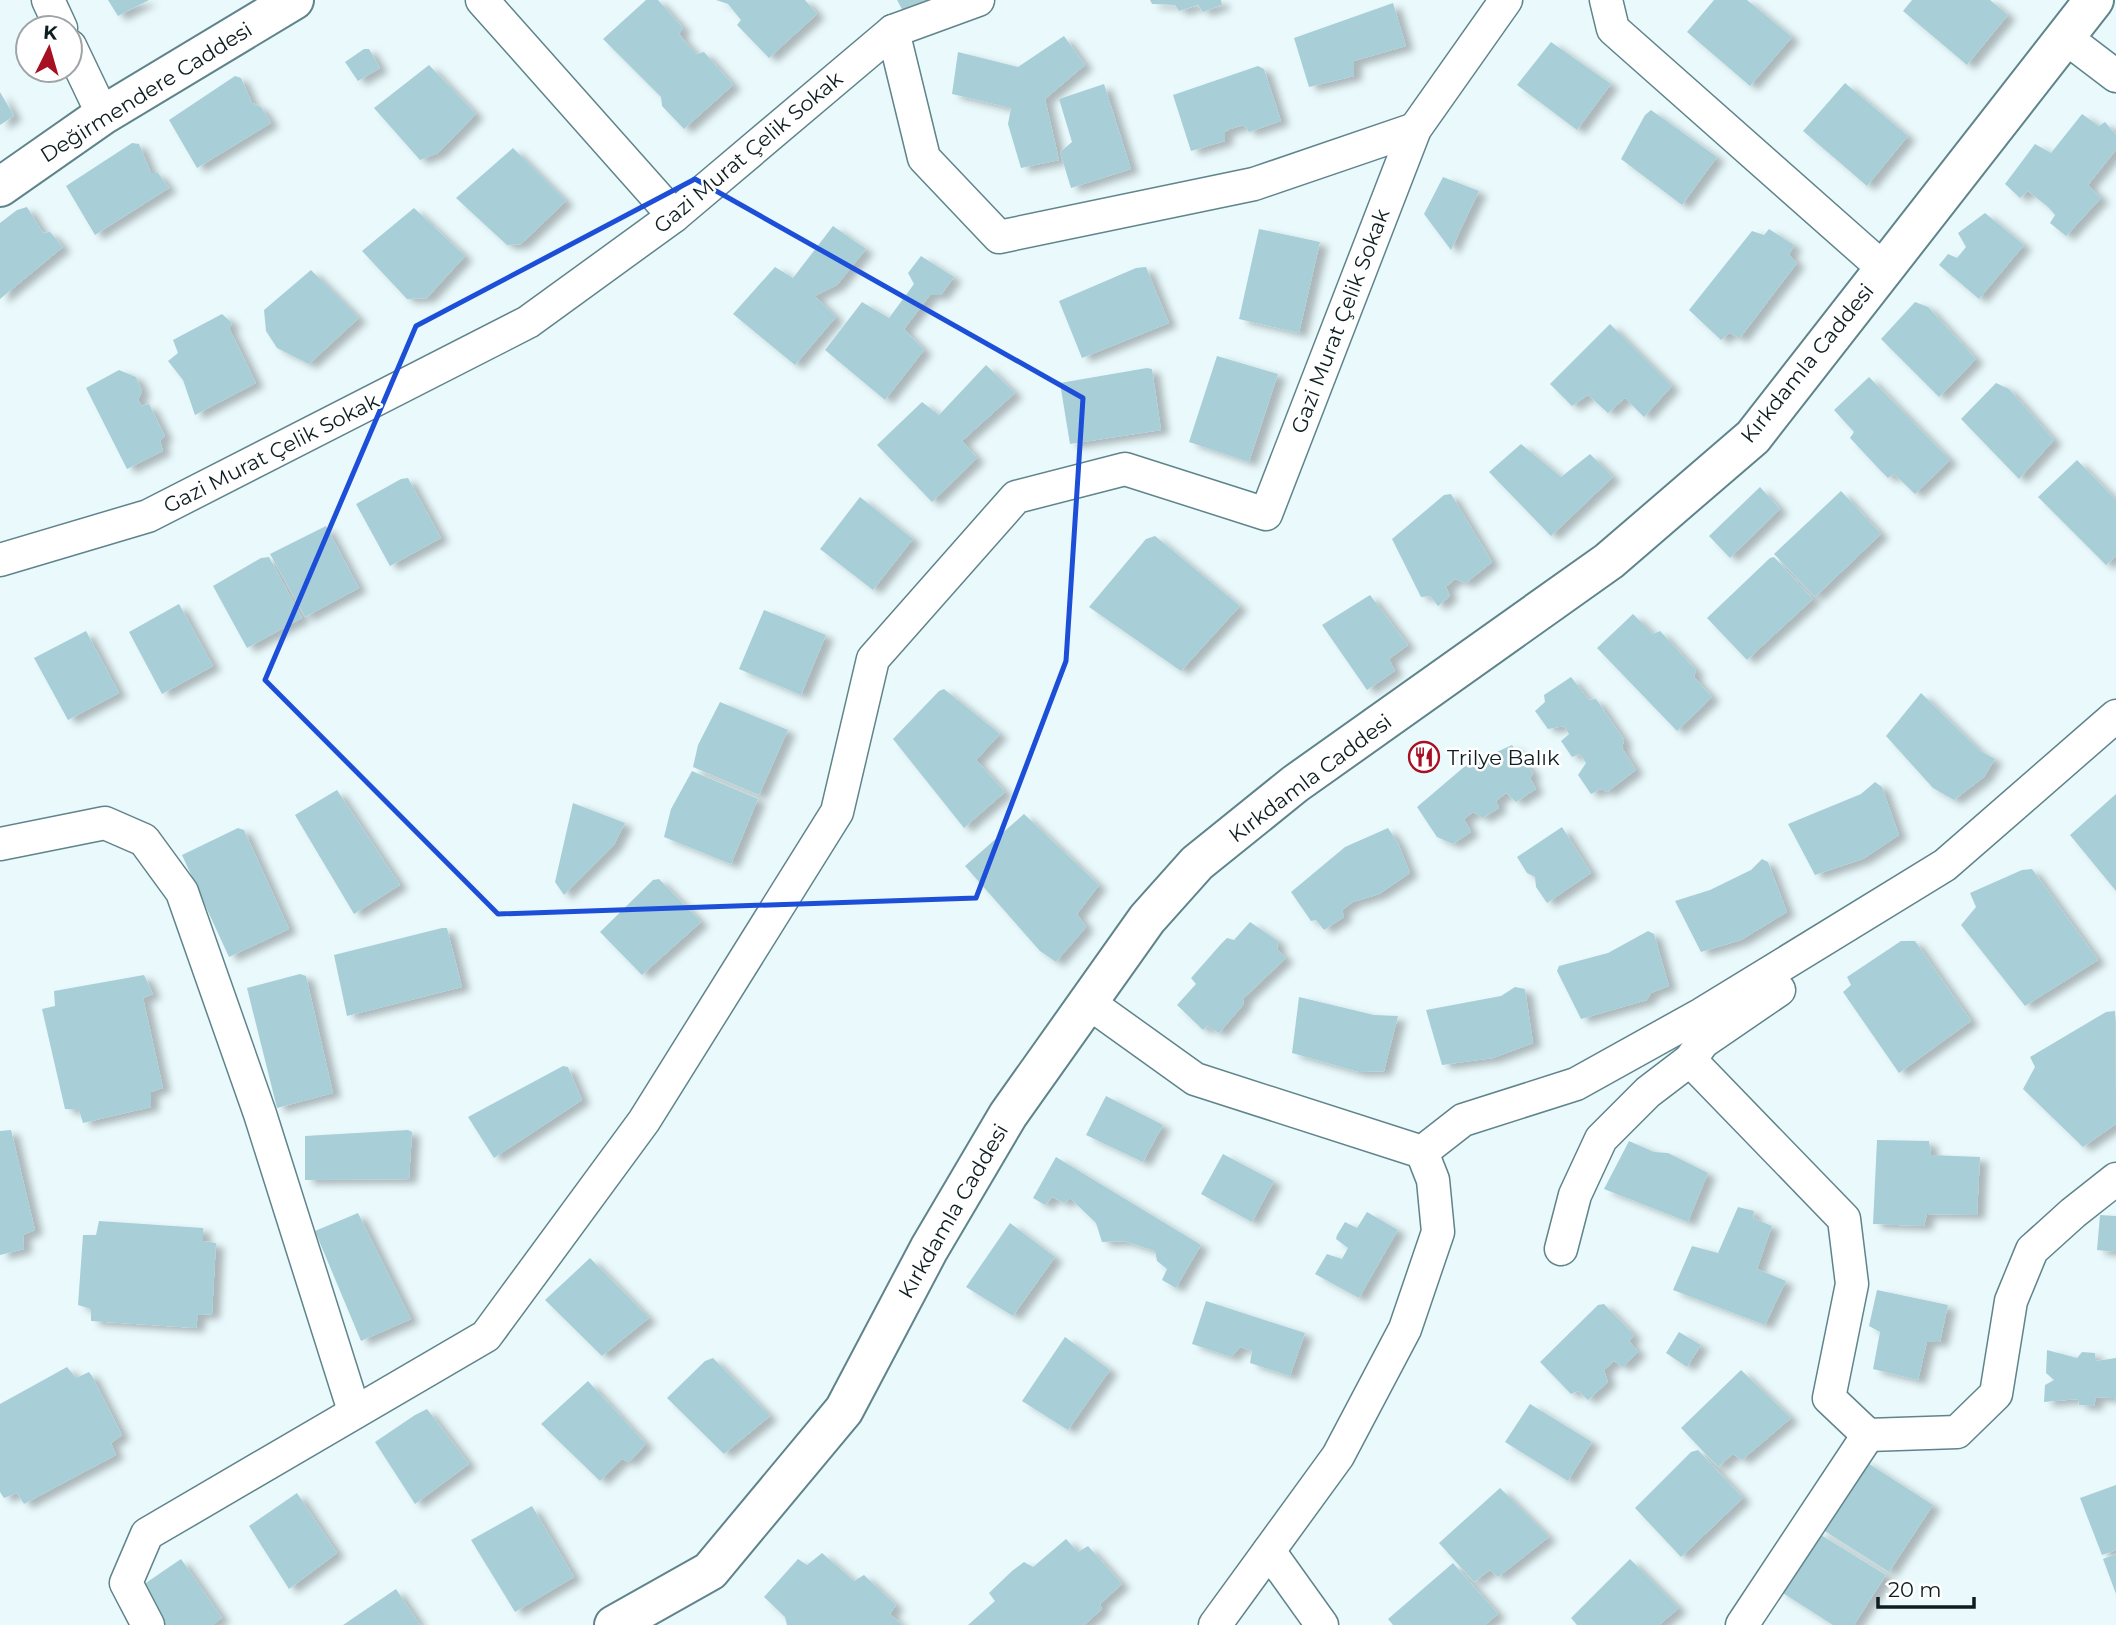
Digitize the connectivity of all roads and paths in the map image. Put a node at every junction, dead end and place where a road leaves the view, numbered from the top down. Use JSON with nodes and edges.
{"nodes":[{"id":1,"x":294,"y":0,"type":"edge"},
{"id":2,"x":482,"y":0,"type":"edge"},
{"id":3,"x":978,"y":0,"type":"edge"},
{"id":4,"x":1506,"y":0,"type":"edge"},
{"id":5,"x":1606,"y":0,"type":"edge"},
{"id":6,"x":2094,"y":0,"type":"edge"},
{"id":7,"x":893,"y":31,"type":"junction"},
{"id":8,"x":2066,"y":37,"type":"junction"},
{"id":9,"x":84,"y":75,"type":"edge"},
{"id":10,"x":2116,"y":76,"type":"edge"},
{"id":11,"x":103,"y":115,"type":"junction"},
{"id":12,"x":1415,"y":129,"type":"junction"},
{"id":13,"x":0,"y":187,"type":"edge"},
{"id":14,"x":674,"y":216,"type":"junction"},
{"id":15,"x":1883,"y":268,"type":"junction"},
{"id":16,"x":0,"y":560,"type":"edge"},
{"id":17,"x":2116,"y":716,"type":"edge"},
{"id":18,"x":0,"y":844,"type":"edge"},
{"id":19,"x":1945,"y":865,"type":"junction"},
{"id":20,"x":1089,"y":1003,"type":"junction"},
{"id":21,"x":1690,"y":1060,"type":"junction"},
{"id":22,"x":1422,"y":1152,"type":"junction"},
{"id":23,"x":2116,"y":1180,"type":"edge"},
{"id":24,"x":1561,"y":1249,"type":"dead end"},
{"id":25,"x":354,"y":1411,"type":"junction"},
{"id":26,"x":1868,"y":1435,"type":"junction"},
{"id":27,"x":1269,"y":1551,"type":"junction"},
{"id":28,"x":148,"y":1625,"type":"edge"},
{"id":29,"x":614,"y":1625,"type":"edge"},
{"id":30,"x":1215,"y":1625,"type":"edge"},
{"id":31,"x":1322,"y":1625,"type":"edge"},
{"id":32,"x":1742,"y":1625,"type":"edge"}],
"edges":[{"from":1,"to":11,"type":"street","name":"Değirmendere Caddesi"},
{"from":2,"to":14,"type":"street"},
{"from":3,"to":7,"type":"street"},
{"from":4,"to":12,"type":"street","name":"Gazi Murat Çelik Sokak"},
{"from":5,"to":15,"type":"street"},
{"from":6,"to":8,"type":"street","name":"Kırkdamla Caddesi"},
{"from":7,"to":12,"type":"street"},
{"from":7,"to":14,"type":"street","name":"Gazi Murat Çelik Sokak"},
{"from":8,"to":10,"type":"street"},
{"from":8,"to":15,"type":"street","name":"Kırkdamla Caddesi"},
{"from":9,"to":11,"type":"street"},
{"from":11,"to":13,"type":"street","name":"Değirmendere Caddesi"},
{"from":12,"to":25,"type":"street","name":"Gazi Murat Çelik Sokak"},
{"from":14,"to":16,"type":"street","name":"Gazi Murat Çelik Sokak"},
{"from":15,"to":20,"type":"street","name":"Kırkdamla Caddesi"},
{"from":17,"to":19,"type":"street"},
{"from":18,"to":25,"type":"street"},
{"from":19,"to":21,"type":"street"},
{"from":19,"to":22,"type":"street"},
{"from":20,"to":22,"type":"street"},
{"from":20,"to":29,"type":"street","name":"Kırkdamla Caddesi"},
{"from":21,"to":24,"type":"street"},
{"from":21,"to":26,"type":"street"},
{"from":22,"to":27,"type":"street"},
{"from":23,"to":26,"type":"street"},
{"from":25,"to":28,"type":"street"},
{"from":26,"to":32,"type":"street"},
{"from":27,"to":30,"type":"street"},
{"from":27,"to":31,"type":"street"}]}
